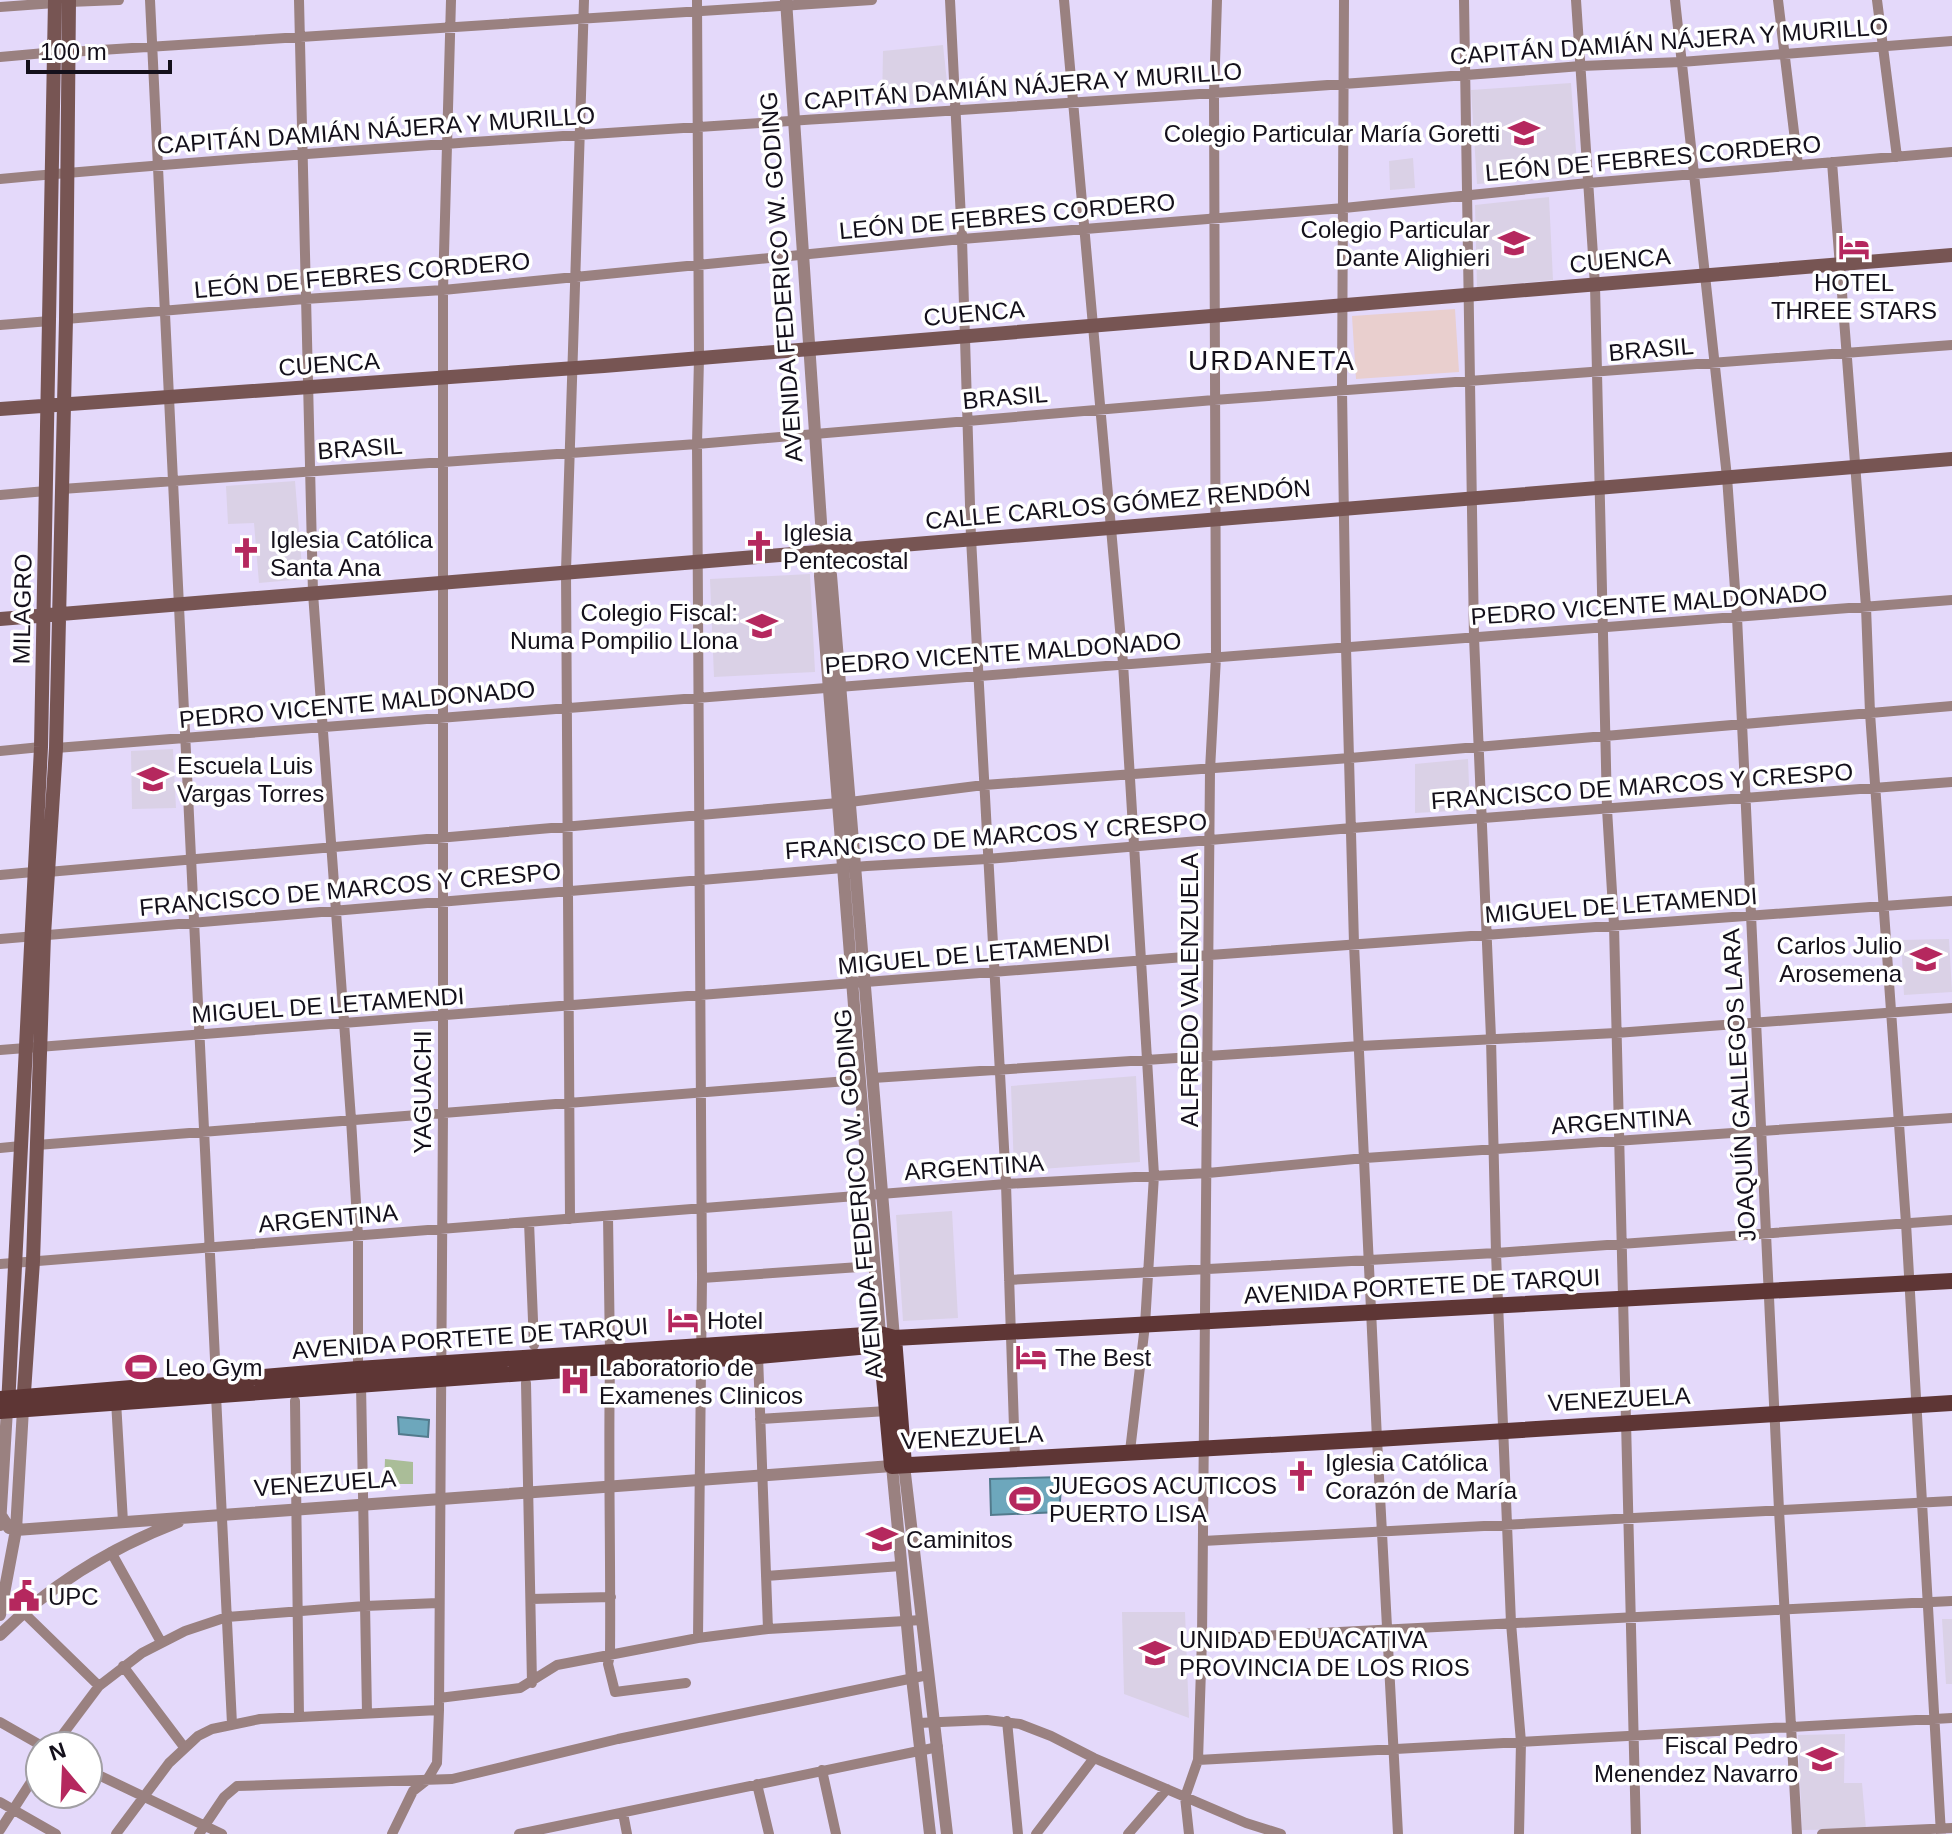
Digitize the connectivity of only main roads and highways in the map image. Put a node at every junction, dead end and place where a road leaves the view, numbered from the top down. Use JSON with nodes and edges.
{"nodes":[{"id":1,"x":62,"y":1,"type":"edge"},
{"id":2,"x":61,"y":173,"type":"junction"},
{"id":3,"x":1952,"y":255,"type":"edge"},
{"id":4,"x":64,"y":404,"type":"junction"},
{"id":5,"x":48,"y":406,"type":"junction"},
{"id":6,"x":0,"y":409,"type":"edge"},
{"id":7,"x":1952,"y":459,"type":"edge"},
{"id":8,"x":52,"y":614,"type":"junction"},
{"id":9,"x":0,"y":619,"type":"edge"},
{"id":10,"x":37,"y":935,"type":"junction"},
{"id":11,"x":7,"y":1263,"type":"edge"},
{"id":12,"x":1952,"y":1281,"type":"edge"},
{"id":13,"x":885,"y":1339,"type":"junction"},
{"id":14,"x":700,"y":1353,"type":"junction"},
{"id":15,"x":216,"y":1387,"type":"junction"},
{"id":16,"x":1952,"y":1403,"type":"edge"},
{"id":17,"x":11,"y":1404,"type":"edge"},
{"id":18,"x":898,"y":1465,"type":"junction"}],
"edges":[{"from":1,"to":2,"type":"main road","name":"MILAGRO"},
{"from":2,"to":4,"type":"main road","name":"MILAGRO"},
{"from":2,"to":5,"type":"main road","name":"MILAGRO"},
{"from":3,"to":4,"type":"main road","name":"CUENCA"},
{"from":4,"to":5,"type":"main road","name":"CUENCA"},
{"from":4,"to":8,"type":"main road","name":"MILAGRO"},
{"from":5,"to":6,"type":"main road","name":"CUENCA"},
{"from":5,"to":8,"type":"main road","name":"MILAGRO"},
{"from":7,"to":8,"type":"main road","name":"CALLE CARLOS GÓMEZ RENDÓN"},
{"from":8,"to":9,"type":"main road","name":"CALLE CARLOS GÓMEZ RENDÓN"},
{"from":8,"to":10,"type":"main road","name":"MILAGRO"},
{"from":10,"to":11,"type":"main road","name":"MILAGRO"},
{"from":10,"to":17,"type":"main road","name":"MILAGRO"},
{"from":11,"to":17,"type":"main road","name":"MILAGRO"},
{"from":12,"to":13,"type":"main road","name":"AVENIDA PORTETE DE TARQUI"},
{"from":13,"to":14,"type":"main road","name":"AVENIDA PORTETE DE TARQUI"},
{"from":13,"to":14,"type":"main road","name":"AVENIDA PORTETE DE TARQUI"},
{"from":13,"to":18,"type":"main road","name":"AVENIDA FEDERICO W. GODING"},
{"from":13,"to":18,"type":"main road","name":"AVENIDA FEDERICO W. GODING"},
{"from":14,"to":15,"type":"main road","name":"AVENIDA PORTETE DE TARQUI"},
{"from":15,"to":17,"type":"main road","name":"AVENIDA PORTETE DE TARQUI"},
{"from":15,"to":17,"type":"main road","name":"AVENIDA PORTETE DE TARQUI"},
{"from":16,"to":18,"type":"main road","name":"VENEZUELA"}]}
